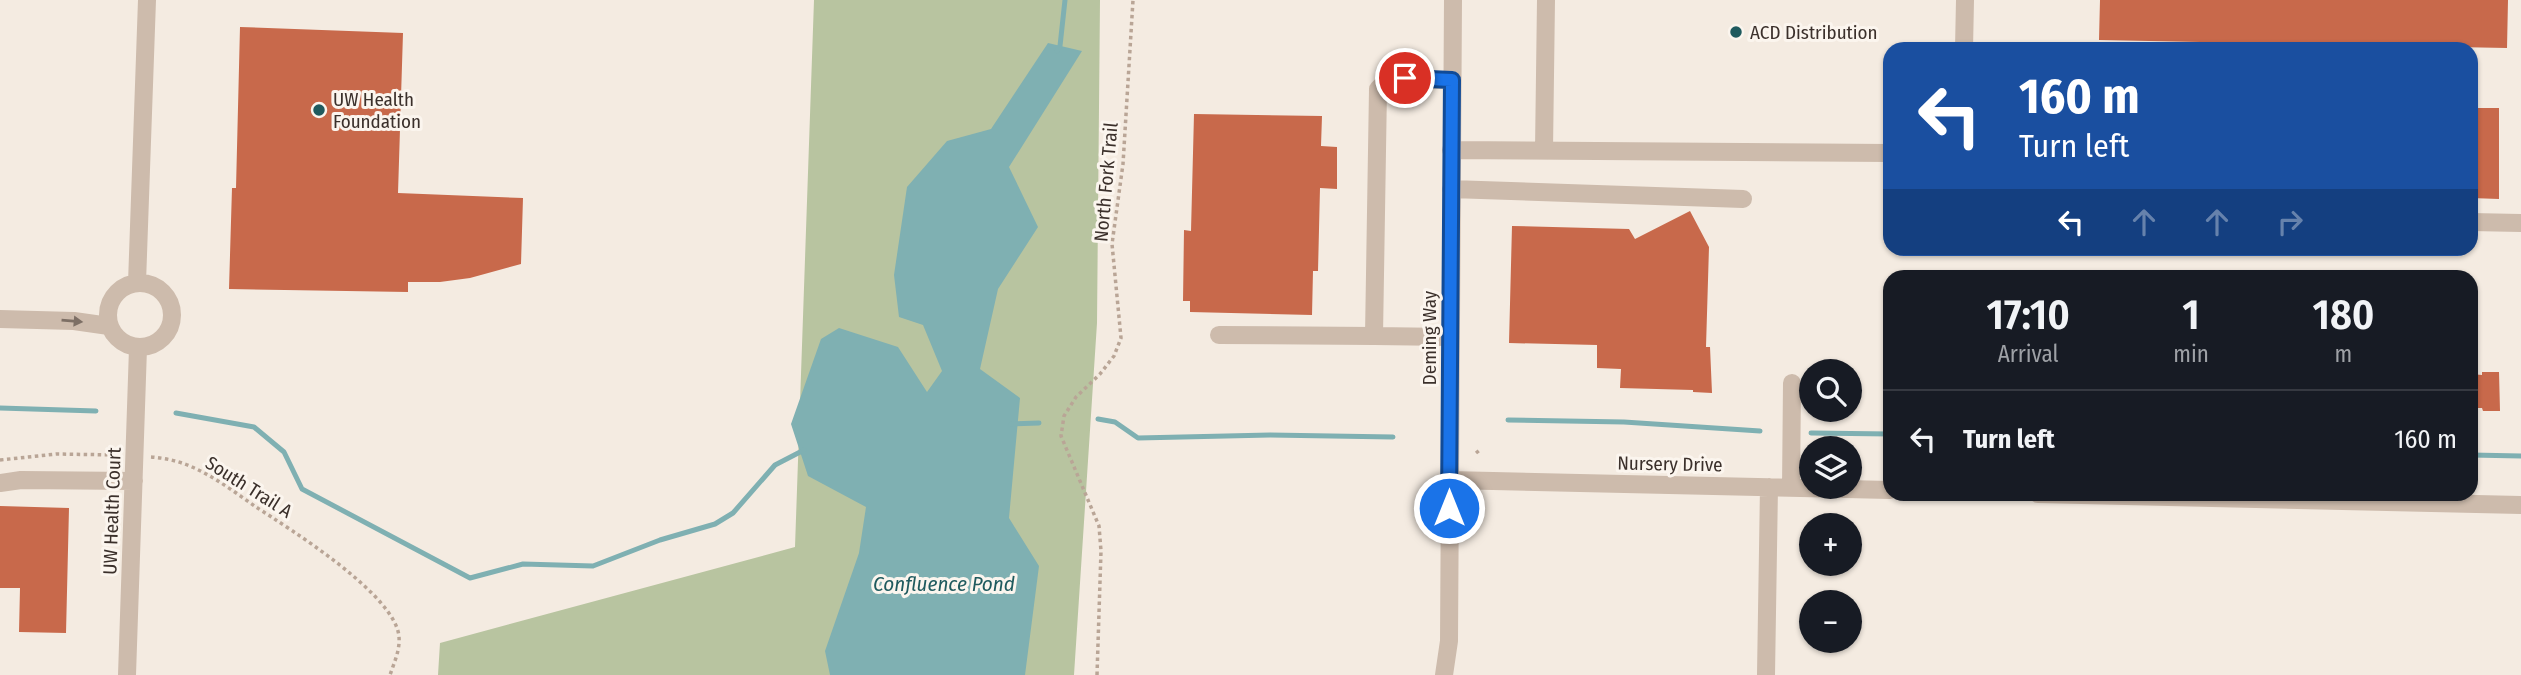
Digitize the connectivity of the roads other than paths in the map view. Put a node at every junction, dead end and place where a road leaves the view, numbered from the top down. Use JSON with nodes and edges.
{"nodes":[{"id":1,"x":147,"y":0,"type":"edge"},
{"id":2,"x":1453,"y":0,"type":"edge"},
{"id":3,"x":1546,"y":0,"type":"edge"},
{"id":4,"x":1965,"y":0,"type":"edge"},
{"id":5,"x":1964,"y":42,"type":"edge"},
{"id":6,"x":1452,"y":80,"type":"junction"},
{"id":7,"x":1451,"y":150,"type":"junction"},
{"id":8,"x":1544,"y":150,"type":"junction"},
{"id":9,"x":1883,"y":153,"type":"edge"},
{"id":10,"x":1451,"y":189,"type":"junction"},
{"id":11,"x":1743,"y":200,"type":"dead end"},
{"id":12,"x":2478,"y":222,"type":"edge"},
{"id":13,"x":2521,"y":223,"type":"edge"},
{"id":14,"x":137,"y":283,"type":"junction"},
{"id":15,"x":0,"y":319,"type":"edge"},
{"id":16,"x":108,"y":326,"type":"junction"},
{"id":17,"x":1220,"y":335,"type":"dead end"},
{"id":18,"x":1374,"y":336,"type":"junction"},
{"id":19,"x":1450,"y":337,"type":"junction"},
{"id":20,"x":138,"y":348,"type":"junction"},
{"id":21,"x":1792,"y":383,"type":"dead end"},
{"id":22,"x":1449,"y":480,"type":"junction"},
{"id":23,"x":134,"y":481,"type":"junction"},
{"id":24,"x":0,"y":483,"type":"edge"},
{"id":25,"x":1769,"y":487,"type":"junction"},
{"id":26,"x":1791,"y":488,"type":"junction"},
{"id":27,"x":1883,"y":490,"type":"edge"},
{"id":28,"x":2345,"y":501,"type":"edge"},
{"id":29,"x":2521,"y":505,"type":"edge"},
{"id":30,"x":127,"y":675,"type":"edge"},
{"id":31,"x":1444,"y":675,"type":"edge"},
{"id":32,"x":1766,"y":675,"type":"edge"}],
"edges":[{"from":1,"to":14,"type":"street"},
{"from":2,"to":6,"type":"street","name":"Deming Way"},
{"from":3,"to":8,"type":"street"},
{"from":4,"to":5,"type":"street"},
{"from":6,"to":7,"type":"street","name":"Deming Way"},
{"from":6,"to":18,"type":"street"},
{"from":7,"to":8,"type":"street"},
{"from":7,"to":10,"type":"street","name":"Deming Way"},
{"from":8,"to":9,"type":"street"},
{"from":10,"to":11,"type":"street"},
{"from":10,"to":19,"type":"street","name":"Deming Way"},
{"from":12,"to":13,"type":"street"},
{"from":14,"to":16,"type":"street"},
{"from":14,"to":20,"type":"street"},
{"from":15,"to":16,"type":"street","one_way":true},
{"from":16,"to":20,"type":"street"},
{"from":17,"to":18,"type":"street"},
{"from":18,"to":19,"type":"street"},
{"from":19,"to":22,"type":"street","name":"Deming Way"},
{"from":20,"to":23,"type":"street","name":"UW Health Court"},
{"from":21,"to":26,"type":"street"},
{"from":22,"to":25,"type":"street","name":"Nursery Drive"},
{"from":22,"to":31,"type":"street","name":"Deming Way"},
{"from":23,"to":24,"type":"street"},
{"from":23,"to":30,"type":"street","name":"UW Health Court"},
{"from":25,"to":26,"type":"street","name":"Nursery Drive"},
{"from":25,"to":32,"type":"street"},
{"from":26,"to":27,"type":"street","name":"Nursery Drive"},
{"from":28,"to":29,"type":"street"}]}
